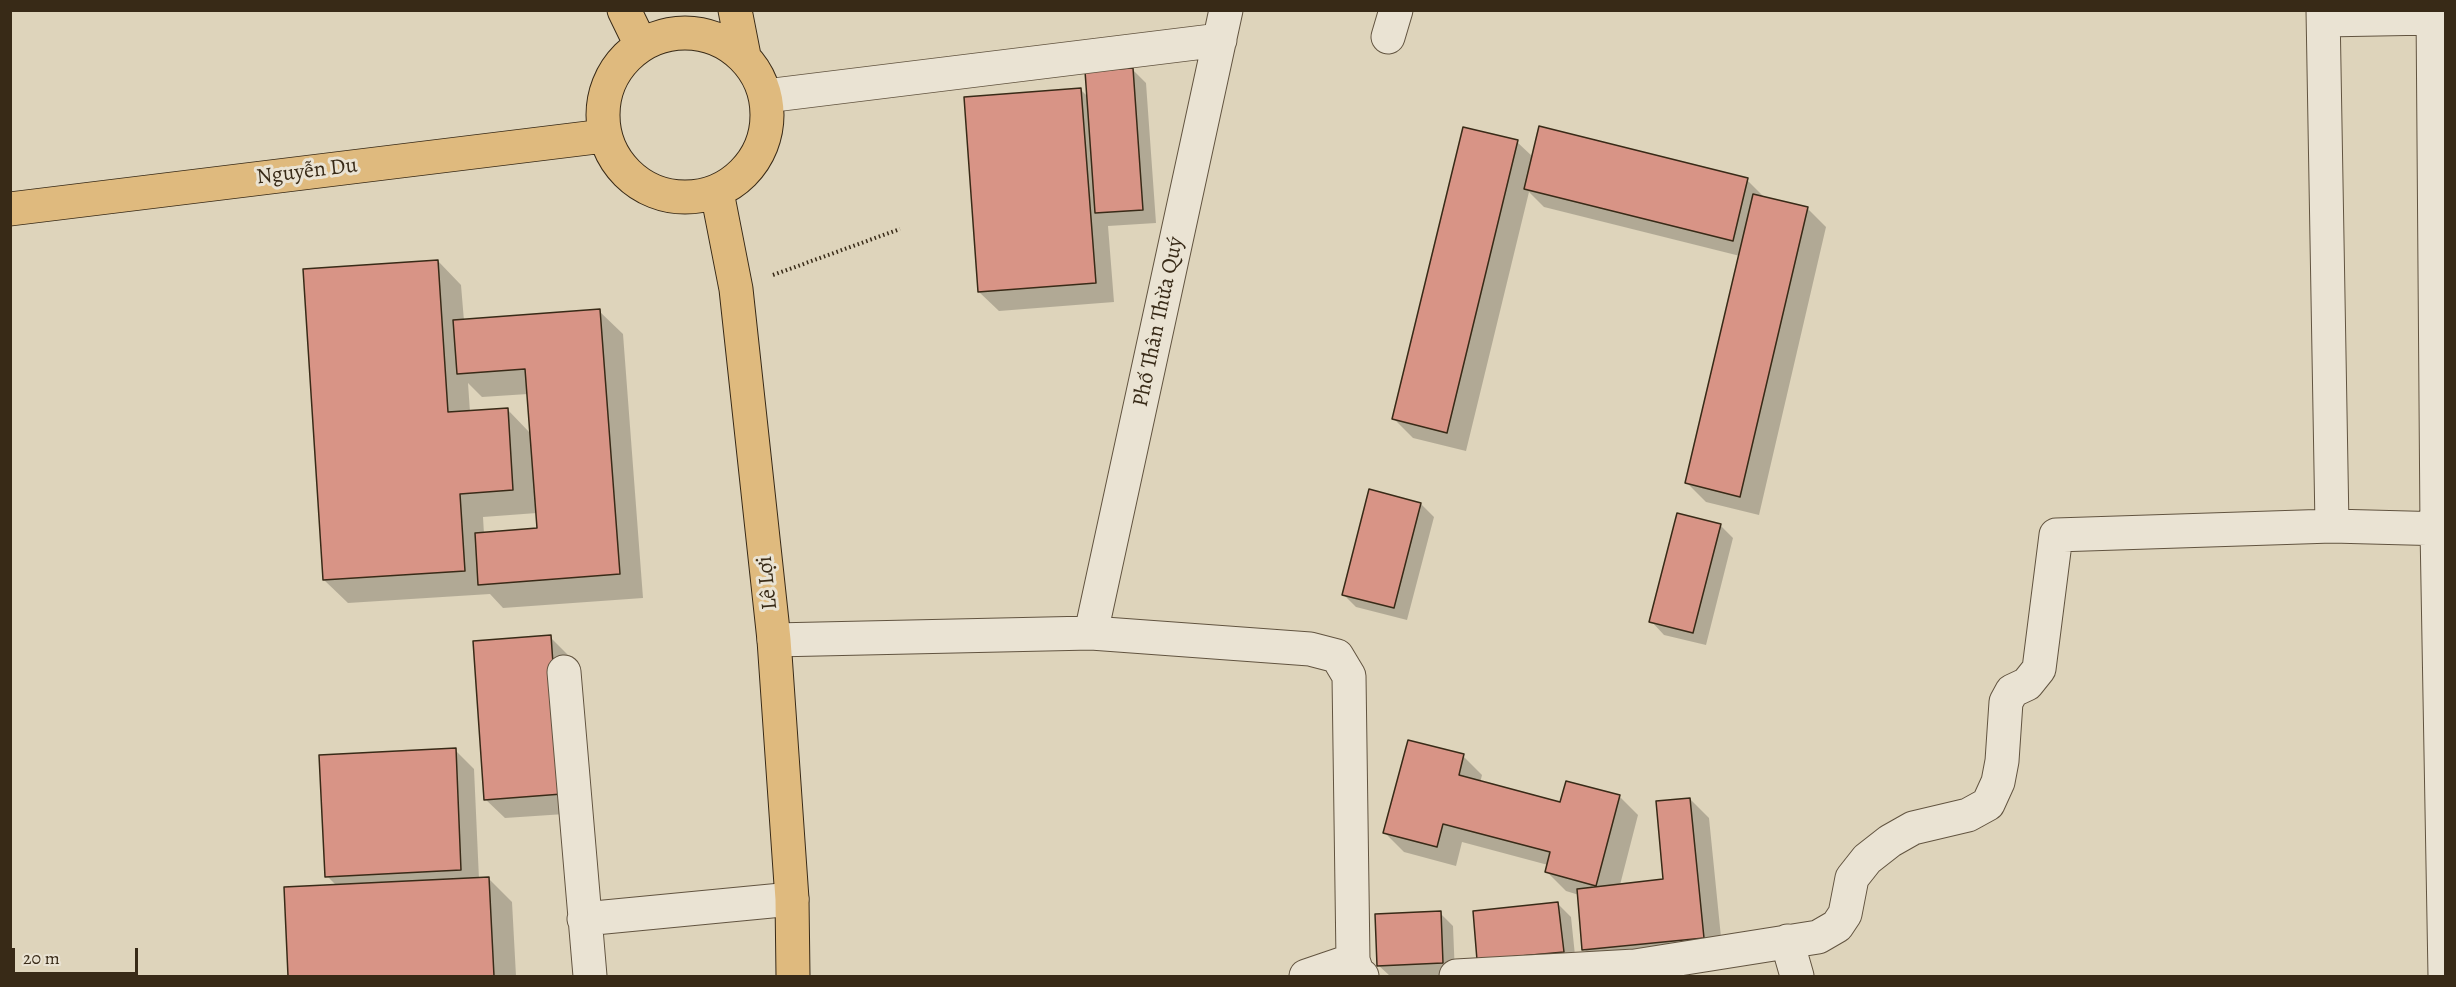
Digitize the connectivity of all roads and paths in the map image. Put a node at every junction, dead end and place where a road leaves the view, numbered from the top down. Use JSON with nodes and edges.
{"nodes":[{"id":1,"x":624,"y":10,"type":"edge"},
{"id":2,"x":735,"y":10,"type":"edge"},
{"id":3,"x":2433,"y":14,"type":"edge"},
{"id":4,"x":2323,"y":15,"type":"edge"},
{"id":5,"x":1223,"y":25,"type":"edge"},
{"id":6,"x":641,"y":45,"type":"junction"},
{"id":7,"x":744,"y":56,"type":"junction"},
{"id":8,"x":766,"y":96,"type":"junction"},
{"id":9,"x":604,"y":136,"type":"junction"},
{"id":10,"x":2440,"y":170,"type":"edge"},
{"id":11,"x":717,"y":192,"type":"junction"},
{"id":12,"x":10,"y":209,"type":"edge"},
{"id":13,"x":900,"y":229,"type":"dead end"},
{"id":14,"x":736,"y":289,"type":"junction"},
{"id":15,"x":2332,"y":526,"type":"junction"},
{"id":16,"x":2441,"y":529,"type":"edge"},
{"id":17,"x":1091,"y":633,"type":"junction"},
{"id":18,"x":774,"y":640,"type":"junction"},
{"id":19,"x":564,"y":672,"type":"dead end"},
{"id":20,"x":792,"y":899,"type":"junction"},
{"id":21,"x":584,"y":919,"type":"junction"},
{"id":22,"x":1788,"y":941,"type":"junction"},
{"id":23,"x":1357,"y":968,"type":"edge"},
{"id":24,"x":1607,"y":972,"type":"edge"},
{"id":25,"x":590,"y":976,"type":"edge"},
{"id":26,"x":793,"y":976,"type":"edge"},
{"id":27,"x":1306,"y":976,"type":"edge"},
{"id":28,"x":1455,"y":976,"type":"edge"},
{"id":29,"x":1797,"y":976,"type":"edge"},
{"id":30,"x":2445,"y":976,"type":"edge"}],
"edges":[{"from":1,"to":6,"type":"main road"},
{"from":2,"to":7,"type":"main road"},
{"from":3,"to":4,"type":"street"},
{"from":3,"to":10,"type":"street"},
{"from":4,"to":15,"type":"street"},
{"from":5,"to":8,"type":"street"},
{"from":5,"to":17,"type":"street","name":"Phố Thân Thừa Quý"},
{"from":6,"to":7,"type":"main road"},
{"from":6,"to":9,"type":"main road"},
{"from":7,"to":8,"type":"main road"},
{"from":8,"to":11,"type":"main road"},
{"from":9,"to":11,"type":"main road"},
{"from":9,"to":12,"type":"main road","name":"Nguyễn Du"},
{"from":10,"to":16,"type":"street"},
{"from":11,"to":14,"type":"main road","name":"Lê Lợi"},
{"from":13,"to":14,"type":"path"},
{"from":14,"to":18,"type":"main road","name":"Lê Lợi"},
{"from":15,"to":16,"type":"street"},
{"from":15,"to":22,"type":"street"},
{"from":16,"to":30,"type":"street"},
{"from":17,"to":18,"type":"street"},
{"from":17,"to":23,"type":"street"},
{"from":18,"to":20,"type":"main road","name":"Lê Lợi"},
{"from":19,"to":21,"type":"street"},
{"from":20,"to":21,"type":"street"},
{"from":20,"to":26,"type":"main road","name":"Lê Lợi"},
{"from":21,"to":25,"type":"street"},
{"from":22,"to":24,"type":"street"},
{"from":22,"to":29,"type":"street"},
{"from":23,"to":27,"type":"street"},
{"from":24,"to":28,"type":"street"}]}
